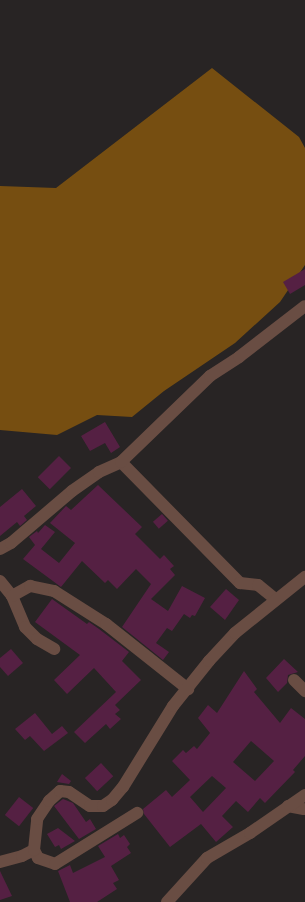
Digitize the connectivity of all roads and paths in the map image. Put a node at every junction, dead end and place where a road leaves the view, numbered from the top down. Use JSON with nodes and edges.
{"nodes":[{"id":1,"x":305,"y":306,"type":"edge"},
{"id":2,"x":120,"y":462,"type":"junction"},
{"id":3,"x":0,"y":549,"type":"edge"},
{"id":4,"x":305,"y":577,"type":"edge"},
{"id":5,"x":0,"y":581,"type":"edge"},
{"id":6,"x":12,"y":596,"type":"junction"},
{"id":7,"x":276,"y":599,"type":"junction"},
{"id":8,"x":54,"y":649,"type":"dead end"},
{"id":9,"x":294,"y":680,"type":"dead end"},
{"id":10,"x":188,"y":689,"type":"junction"},
{"id":11,"x":305,"y":691,"type":"edge"},
{"id":12,"x":305,"y":795,"type":"edge"},
{"id":13,"x":288,"y":806,"type":"junction"},
{"id":14,"x":305,"y":809,"type":"edge"},
{"id":15,"x":137,"y":813,"type":"dead end"},
{"id":16,"x":34,"y":850,"type":"junction"},
{"id":17,"x":0,"y":862,"type":"edge"},
{"id":18,"x":167,"y":902,"type":"edge"}],
"edges":[{"from":1,"to":2,"type":"street"},
{"from":2,"to":3,"type":"street"},
{"from":2,"to":7,"type":"street"},
{"from":4,"to":7,"type":"street"},
{"from":5,"to":6,"type":"street"},
{"from":6,"to":8,"type":"street"},
{"from":6,"to":10,"type":"street"},
{"from":7,"to":10,"type":"street"},
{"from":9,"to":11,"type":"street"},
{"from":10,"to":16,"type":"street"},
{"from":12,"to":13,"type":"street"},
{"from":13,"to":14,"type":"street"},
{"from":13,"to":18,"type":"street"},
{"from":15,"to":16,"type":"street"},
{"from":16,"to":17,"type":"street"}]}
